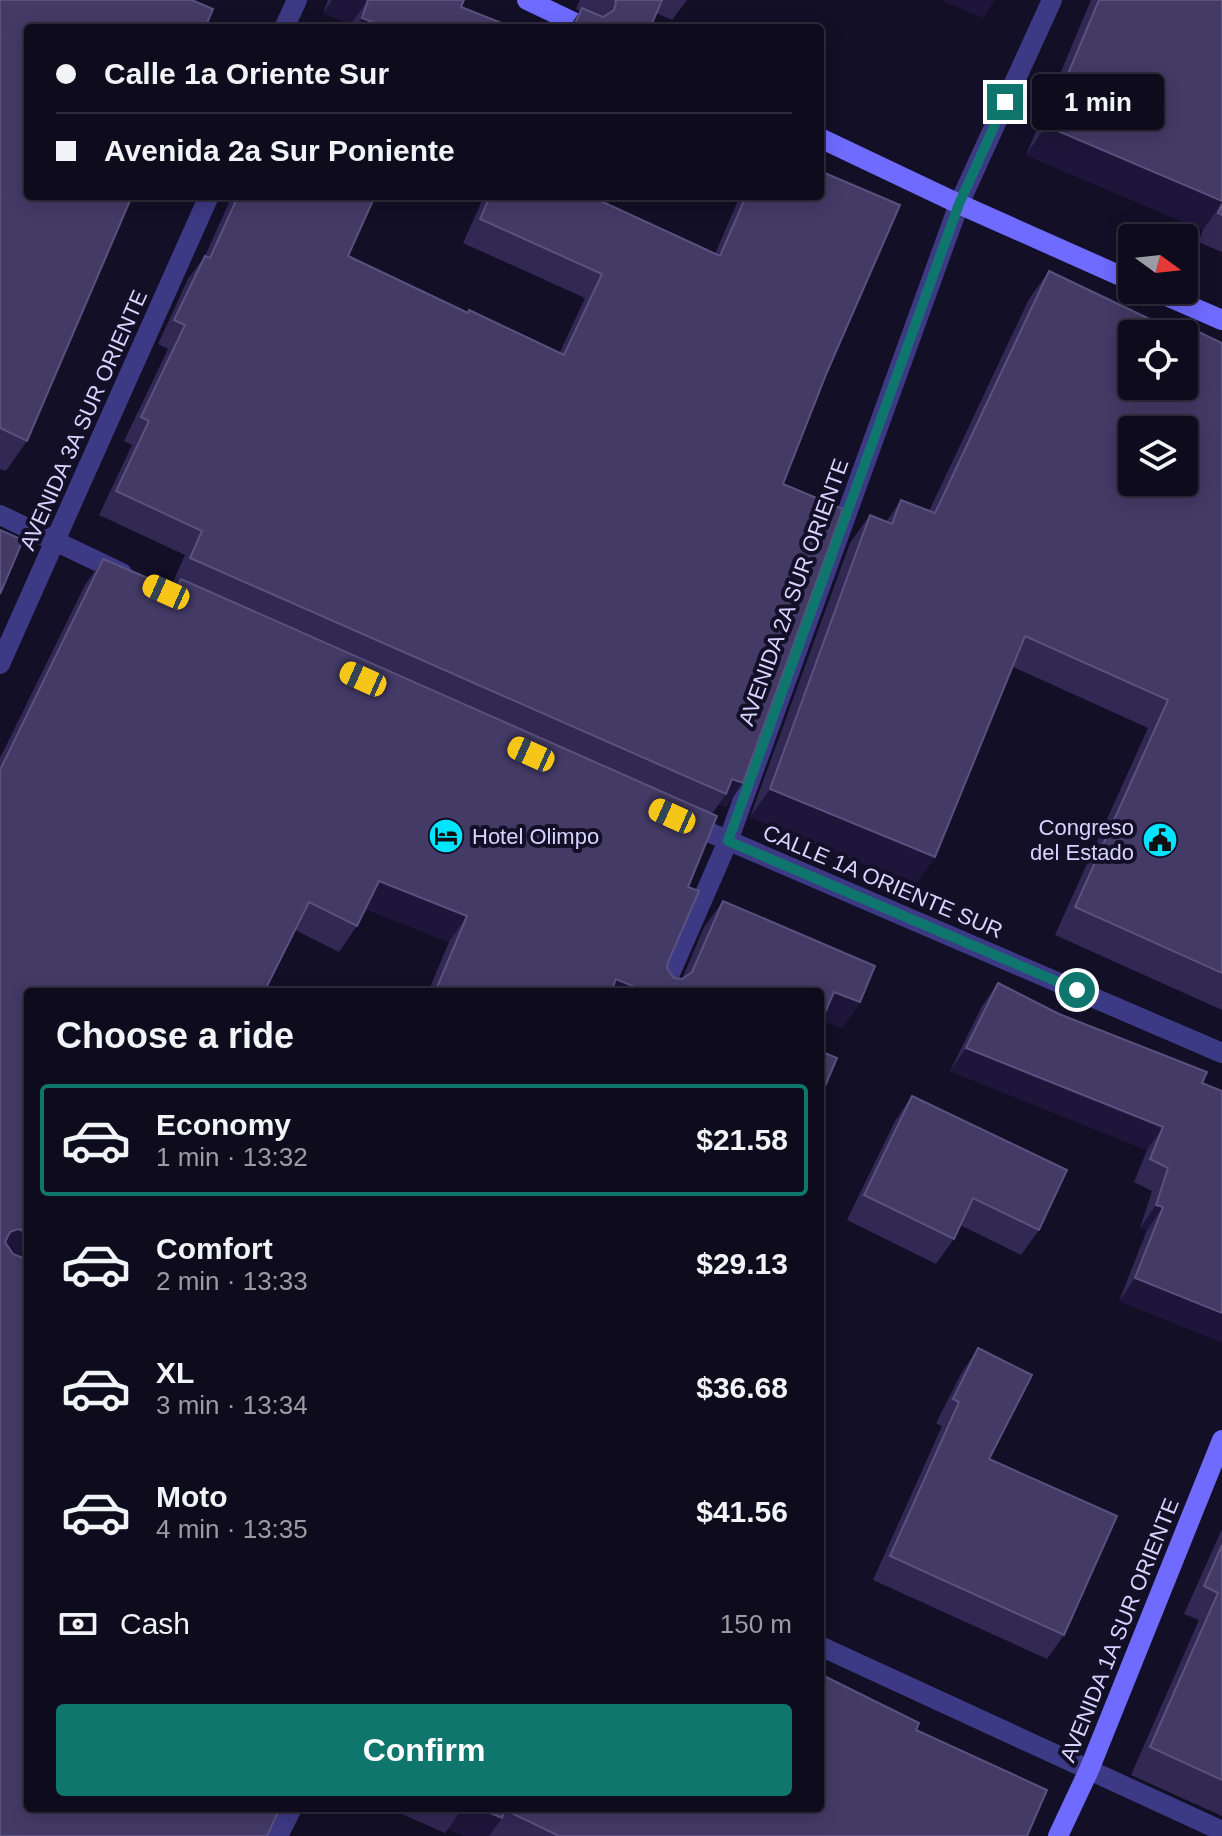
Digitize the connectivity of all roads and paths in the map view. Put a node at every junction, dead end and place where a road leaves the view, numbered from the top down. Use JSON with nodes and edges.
{"nodes":[{"id":1,"x":297,"y":0,"type":"edge"},
{"id":2,"x":527,"y":0,"type":"edge"},
{"id":3,"x":1052,"y":0,"type":"edge"},
{"id":4,"x":286,"y":24,"type":"edge"},
{"id":5,"x":578,"y":24,"type":"edge"},
{"id":6,"x":824,"y":140,"type":"edge"},
{"id":7,"x":207,"y":200,"type":"edge"},
{"id":8,"x":959,"y":204,"type":"junction"},
{"id":9,"x":1118,"y":275,"type":"edge"},
{"id":10,"x":1185,"y":304,"type":"edge"},
{"id":11,"x":1222,"y":320,"type":"edge"},
{"id":12,"x":0,"y":515,"type":"edge"},
{"id":13,"x":54,"y":543,"type":"junction"},
{"id":14,"x":140,"y":581,"type":"edge"},
{"id":15,"x":0,"y":664,"type":"edge"},
{"id":16,"x":670,"y":815,"type":"edge"},
{"id":17,"x":728,"y":841,"type":"junction"},
{"id":18,"x":664,"y":988,"type":"edge"},
{"id":19,"x":1222,"y":1053,"type":"edge"},
{"id":20,"x":1222,"y":1440,"type":"edge"},
{"id":21,"x":824,"y":1648,"type":"edge"},
{"id":22,"x":1089,"y":1770,"type":"junction"},
{"id":23,"x":290,"y":1812,"type":"edge"},
{"id":24,"x":1222,"y":1831,"type":"edge"},
{"id":25,"x":278,"y":1836,"type":"edge"},
{"id":26,"x":1058,"y":1836,"type":"edge"}],
"edges":[{"from":1,"to":4,"type":"street"},
{"from":2,"to":5,"type":"main road"},
{"from":3,"to":8,"type":"street","name":"AVENIDA 2A SUR ORIENTE"},
{"from":6,"to":8,"type":"main road"},
{"from":7,"to":13,"type":"street","name":"AVENIDA 3A SUR ORIENTE"},
{"from":8,"to":9,"type":"main road"},
{"from":8,"to":17,"type":"street","name":"AVENIDA 2A SUR ORIENTE"},
{"from":10,"to":11,"type":"main road"},
{"from":12,"to":13,"type":"street"},
{"from":13,"to":14,"type":"street"},
{"from":13,"to":15,"type":"street","name":"AVENIDA 3A SUR ORIENTE"},
{"from":16,"to":17,"type":"street","name":"CALLE 1A ORIENTE SUR"},
{"from":17,"to":18,"type":"street","name":"AVENIDA 2A SUR ORIENTE"},
{"from":17,"to":19,"type":"street","name":"CALLE 1A ORIENTE SUR"},
{"from":20,"to":22,"type":"main road","name":"AVENIDA 1A SUR ORIENTE"},
{"from":21,"to":22,"type":"street"},
{"from":22,"to":24,"type":"street"},
{"from":22,"to":26,"type":"main road","name":"AVENIDA 1A SUR ORIENTE"},
{"from":23,"to":25,"type":"street"}]}
